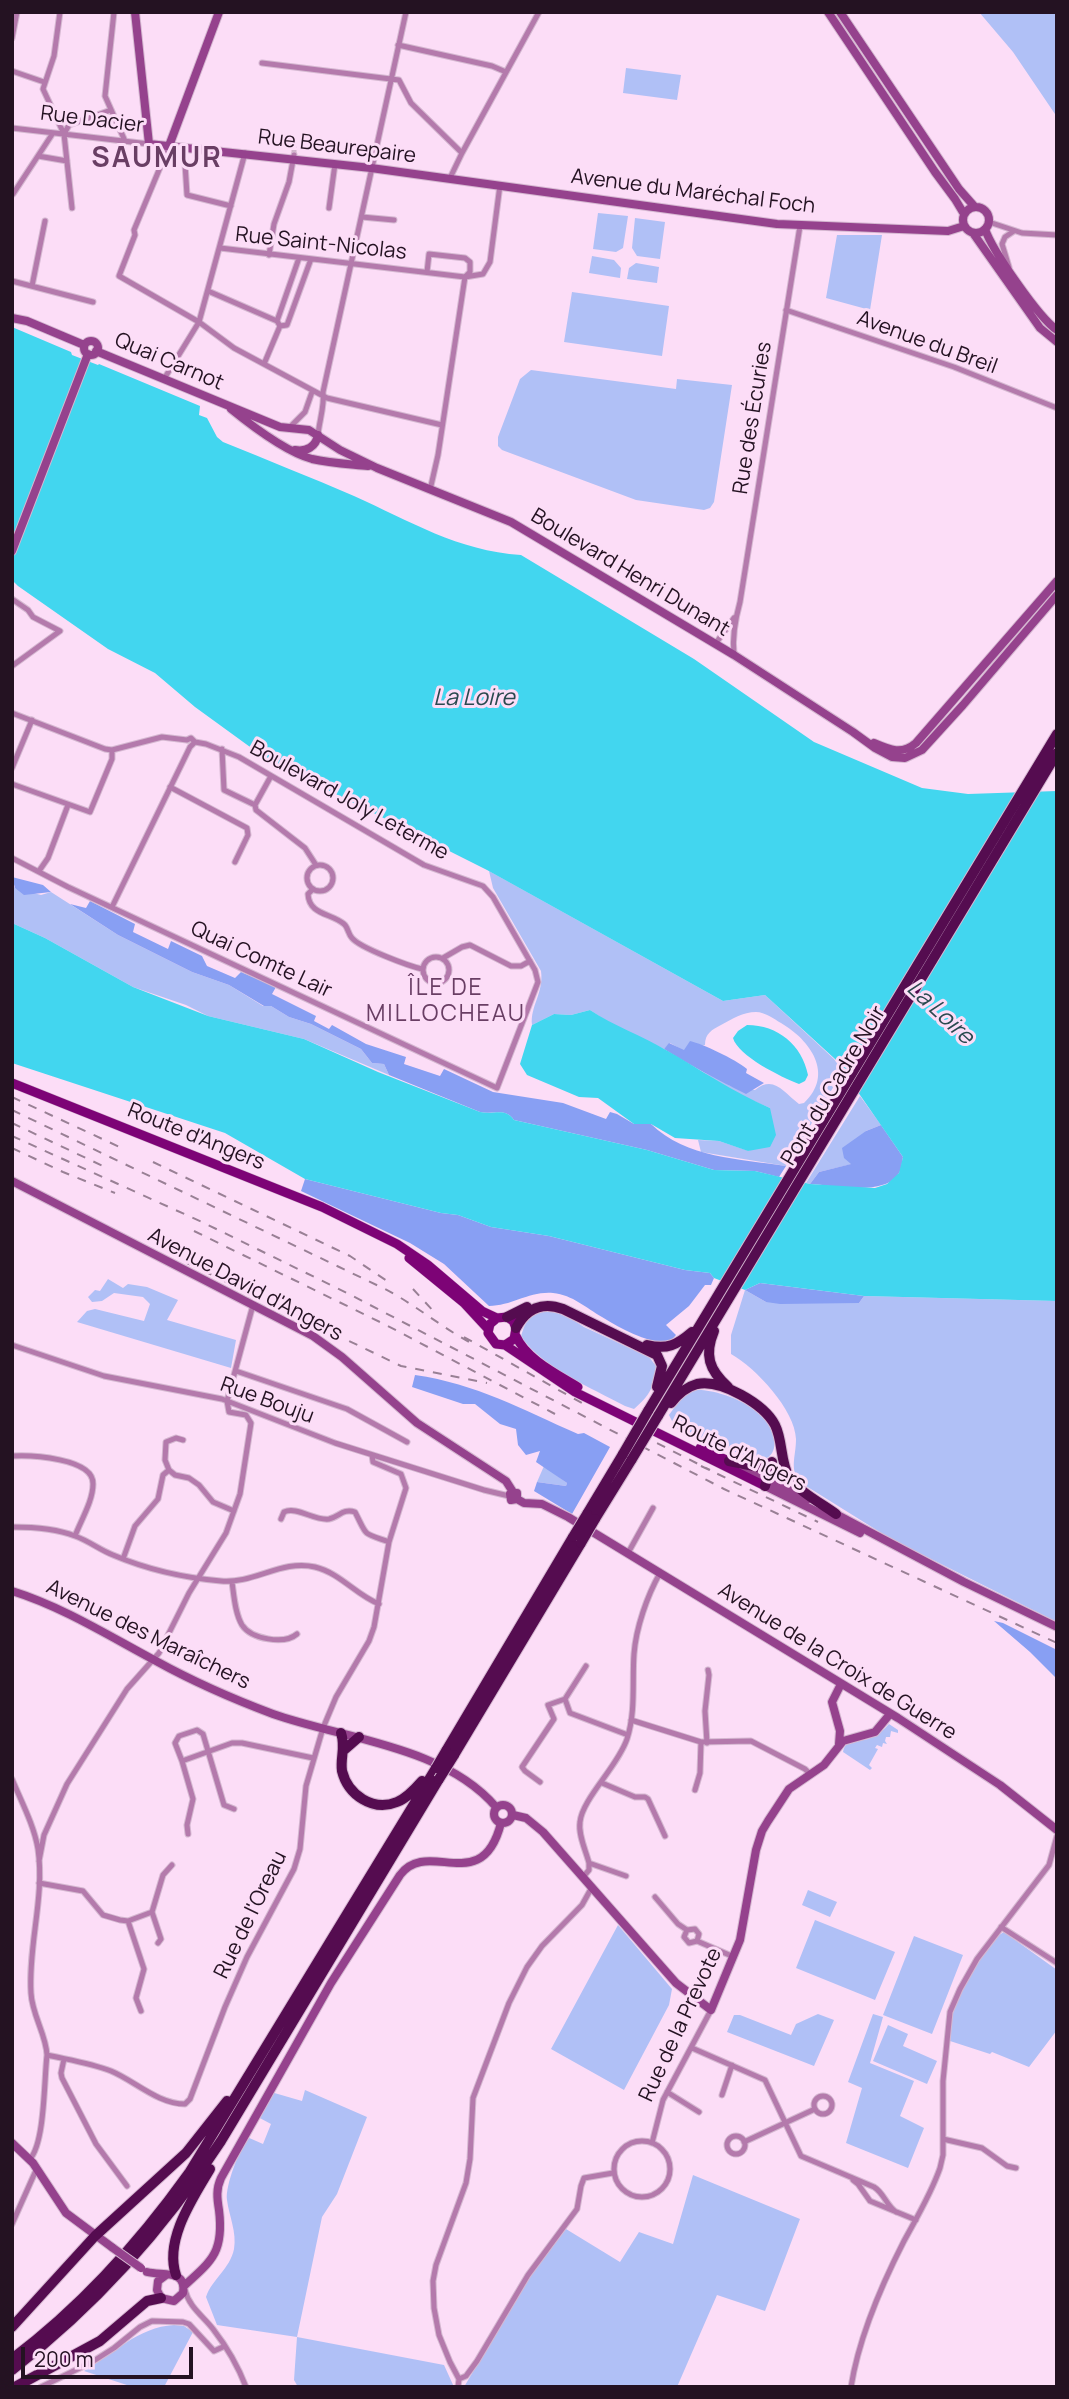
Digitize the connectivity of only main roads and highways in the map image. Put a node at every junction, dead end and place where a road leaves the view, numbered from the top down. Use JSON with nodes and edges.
{"nodes":[{"id":1,"x":1056,"y":735,"type":"edge"},
{"id":2,"x":1057,"y":752,"type":"edge"},
{"id":3,"x":1042,"y":767,"type":"junction"},
{"id":4,"x":12,"y":1083,"type":"edge"},
{"id":5,"x":364,"y":1228,"type":"junction"},
{"id":6,"x":718,"y":1313,"type":"junction"},
{"id":7,"x":502,"y":1317,"type":"junction"},
{"id":8,"x":700,"y":1326,"type":"junction"},
{"id":9,"x":488,"y":1329,"type":"junction"},
{"id":10,"x":516,"y":1332,"type":"junction"},
{"id":11,"x":505,"y":1345,"type":"junction"},
{"id":12,"x":732,"y":1391,"type":"junction"},
{"id":13,"x":656,"y":1415,"type":"junction"},
{"id":14,"x":627,"y":1456,"type":"junction"},
{"id":15,"x":729,"y":1461,"type":"joint"},
{"id":16,"x":777,"y":1463,"type":"junction"},
{"id":17,"x":767,"y":1482,"type":"joint"},
{"id":18,"x":836,"y":1514,"type":"road end"},
{"id":19,"x":341,"y":1733,"type":"road end"},
{"id":20,"x":359,"y":1737,"type":"road end"},
{"id":21,"x":344,"y":1750,"type":"junction"},
{"id":22,"x":434,"y":1774,"type":"junction"},
{"id":23,"x":248,"y":2078,"type":"junction"},
{"id":24,"x":234,"y":2119,"type":"junction"},
{"id":25,"x":178,"y":2280,"type":"road end"},
{"id":26,"x":161,"y":2298,"type":"road end"},
{"id":27,"x":12,"y":2327,"type":"edge"},
{"id":28,"x":12,"y":2359,"type":"edge"},
{"id":29,"x":12,"y":2370,"type":"edge"},
{"id":30,"x":15,"y":2387,"type":"edge"}],
"edges":[{"from":1,"to":3,"type":"highway"},
{"from":2,"to":3,"type":"highway"},
{"from":3,"to":6,"type":"highway","name":"Pont du Cadre Noir"},
{"from":3,"to":6,"type":"highway","name":"Pont du Cadre Noir"},
{"from":4,"to":5,"type":"main road","name":"Route d'Angers"},
{"from":5,"to":7,"type":"main road","name":"Route d'Angers"},
{"from":5,"to":9,"type":"main road","name":"Route d'Angers"},
{"from":6,"to":8,"type":"highway"},
{"from":6,"to":12,"type":"highway"},
{"from":6,"to":13,"type":"highway"},
{"from":7,"to":8,"type":"highway"},
{"from":7,"to":9,"type":"main road"},
{"from":7,"to":10,"type":"main road"},
{"from":8,"to":13,"type":"highway"},
{"from":9,"to":11,"type":"main road"},
{"from":10,"to":11,"type":"main road"},
{"from":10,"to":13,"type":"highway"},
{"from":10,"to":15,"type":"main road","name":"Route d'Angers"},
{"from":11,"to":17,"type":"main road","name":"Route d'Angers"},
{"from":12,"to":13,"type":"highway"},
{"from":12,"to":16,"type":"highway"},
{"from":13,"to":14,"type":"highway","bridge":true},
{"from":13,"to":14,"type":"highway","bridge":true},
{"from":14,"to":22,"type":"highway","bridge":true},
{"from":15,"to":16,"type":"highway"},
{"from":16,"to":17,"type":"highway"},
{"from":16,"to":18,"type":"highway"},
{"from":19,"to":21,"type":"highway"},
{"from":20,"to":21,"type":"highway"},
{"from":21,"to":22,"type":"highway"},
{"from":22,"to":23,"type":"highway"},
{"from":22,"to":24,"type":"highway"},
{"from":23,"to":27,"type":"highway"},
{"from":23,"to":28,"type":"highway"},
{"from":24,"to":25,"type":"highway"},
{"from":24,"to":29,"type":"highway"},
{"from":26,"to":30,"type":"highway"}]}
